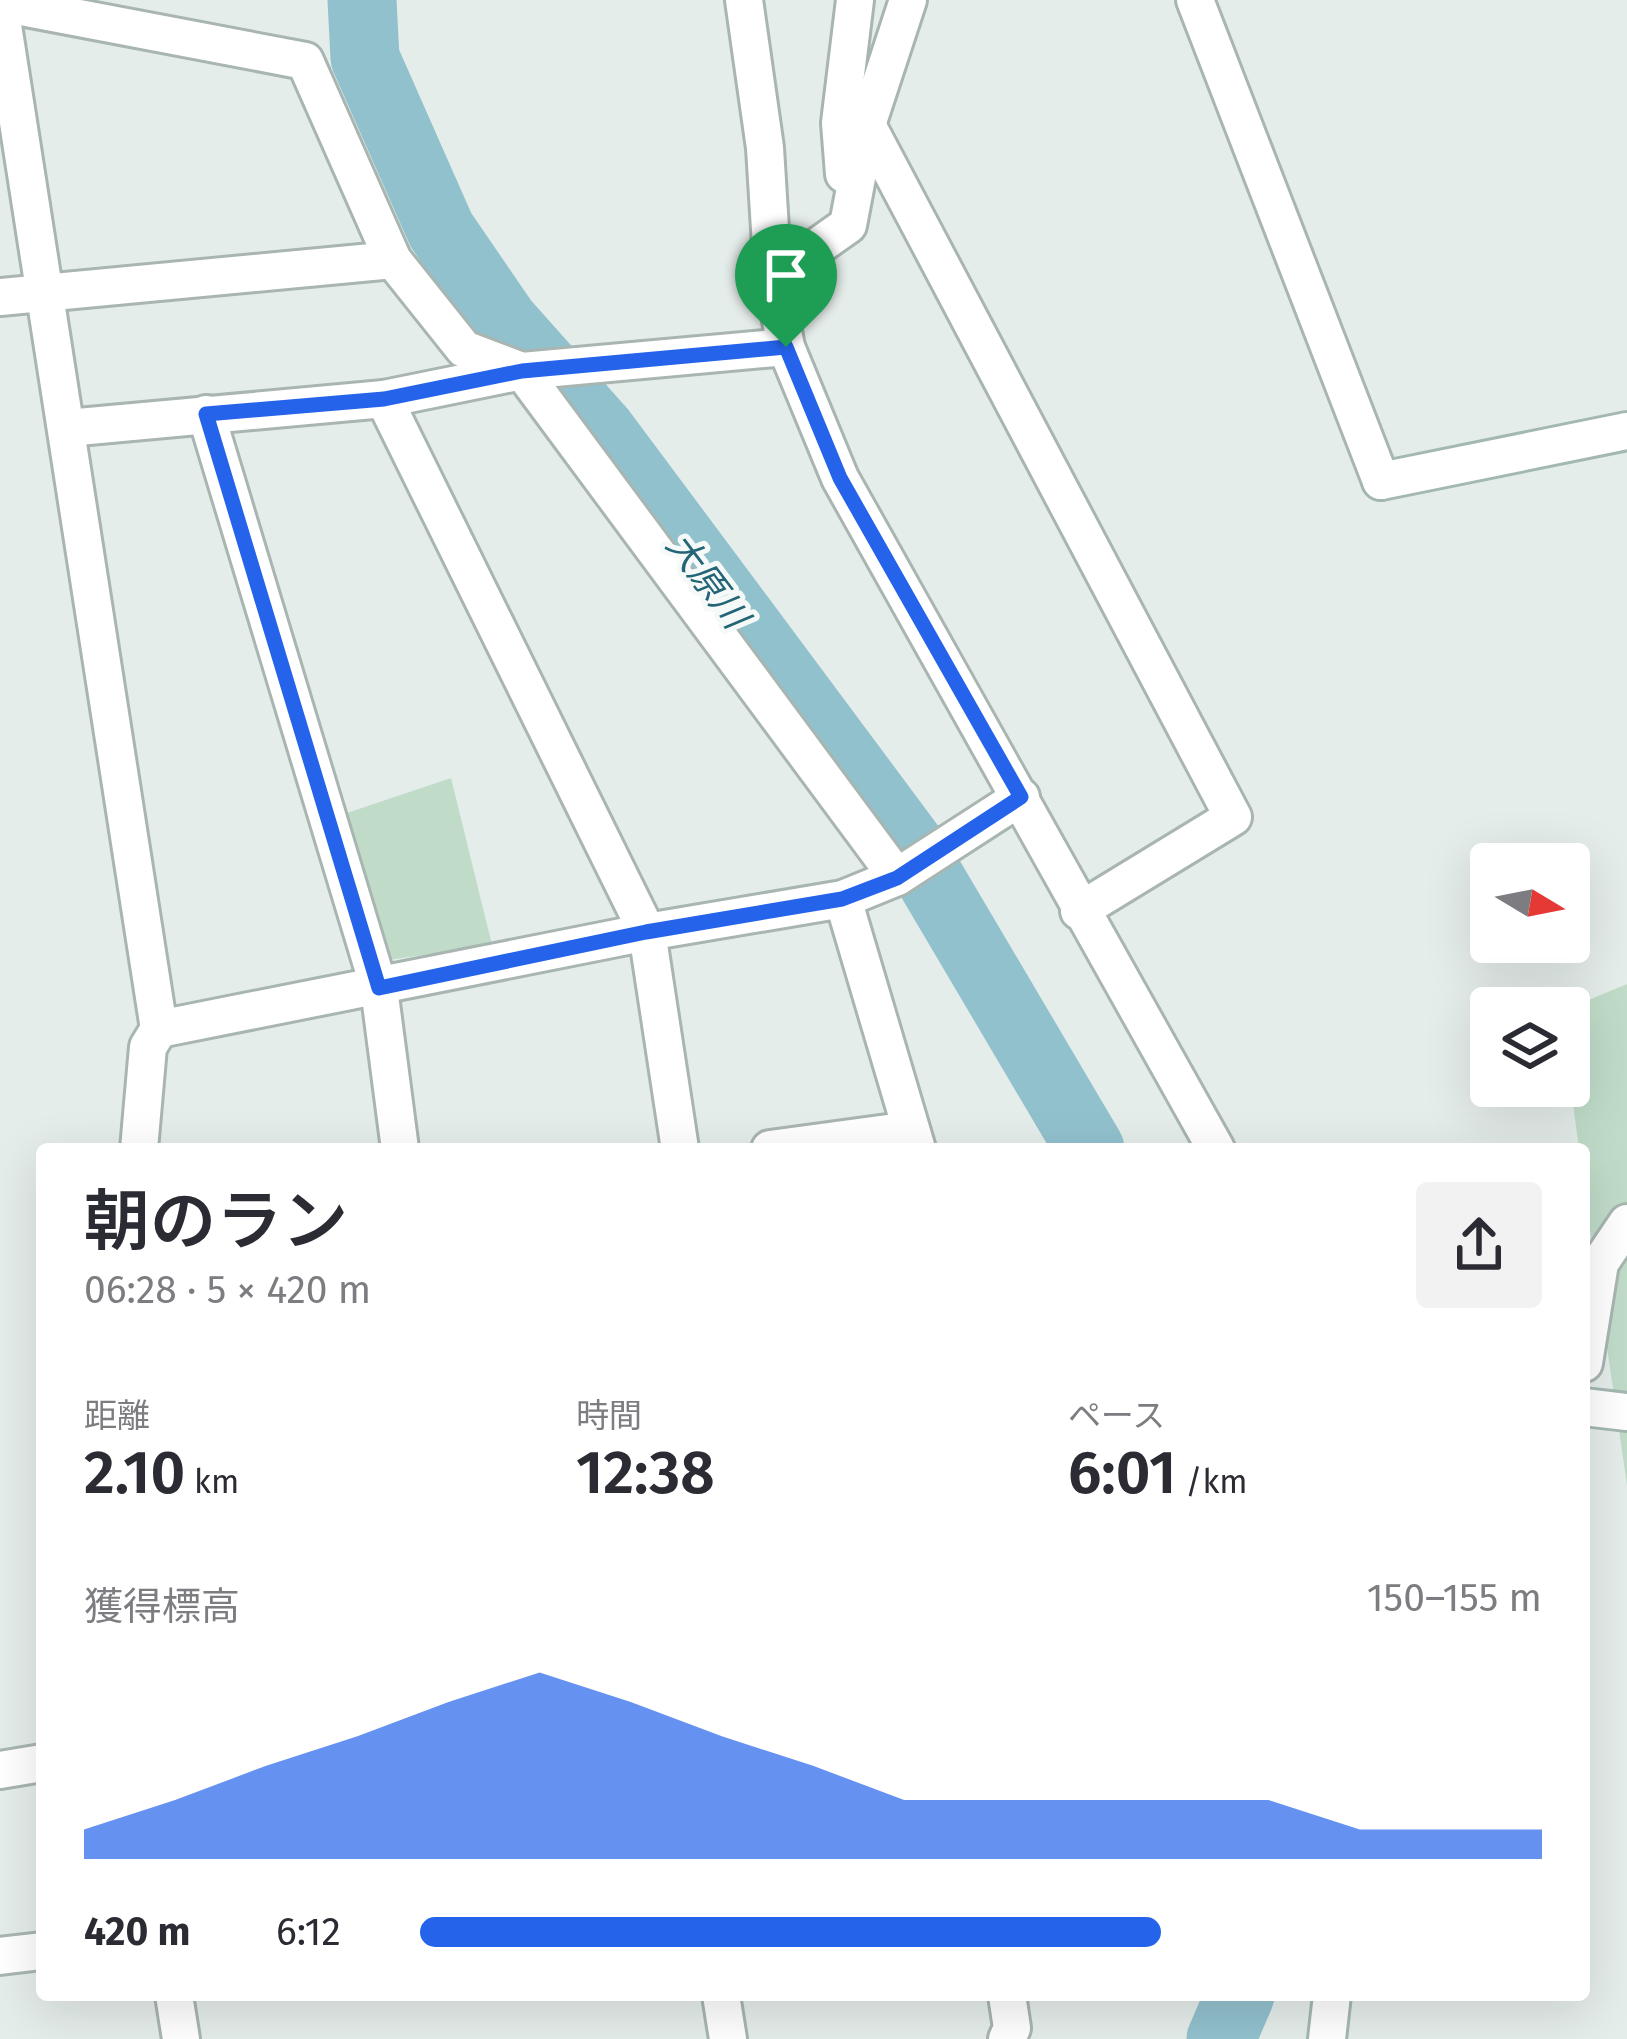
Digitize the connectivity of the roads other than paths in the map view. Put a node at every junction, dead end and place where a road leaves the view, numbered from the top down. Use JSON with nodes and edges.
{"nodes":[{"id":1,"x":744,"y":0,"type":"edge"},
{"id":2,"x":855,"y":0,"type":"edge"},
{"id":3,"x":908,"y":0,"type":"edge"},
{"id":4,"x":1195,"y":0,"type":"edge"},
{"id":5,"x":0,"y":5,"type":"edge"},
{"id":6,"x":867,"y":125,"type":"junction"},
{"id":7,"x":848,"y":225,"type":"junction"},
{"id":8,"x":393,"y":260,"type":"junction"},
{"id":9,"x":773,"y":278,"type":"junction"},
{"id":10,"x":46,"y":292,"type":"junction"},
{"id":11,"x":0,"y":296,"type":"edge"},
{"id":12,"x":786,"y":347,"type":"junction"},
{"id":13,"x":522,"y":371,"type":"junction"},
{"id":14,"x":384,"y":399,"type":"junction"},
{"id":15,"x":206,"y":414,"type":"junction"},
{"id":16,"x":67,"y":428,"type":"junction"},
{"id":17,"x":1627,"y":431,"type":"edge"},
{"id":18,"x":1021,"y":797,"type":"junction"},
{"id":19,"x":897,"y":878,"type":"junction"},
{"id":20,"x":842,"y":899,"type":"junction"},
{"id":21,"x":1079,"y":911,"type":"junction"},
{"id":22,"x":646,"y":932,"type":"junction"},
{"id":23,"x":379,"y":988,"type":"junction"},
{"id":24,"x":158,"y":1029,"type":"junction"},
{"id":25,"x":914,"y":1139,"type":"edge"},
{"id":26,"x":140,"y":1143,"type":"edge"},
{"id":27,"x":399,"y":1143,"type":"edge"},
{"id":28,"x":679,"y":1143,"type":"edge"},
{"id":29,"x":856,"y":1143,"type":"edge"},
{"id":30,"x":1213,"y":1143,"type":"edge"},
{"id":31,"x":1627,"y":1223,"type":"edge"},
{"id":32,"x":1590,"y":1326,"type":"edge"},
{"id":33,"x":1590,"y":1408,"type":"edge"},
{"id":34,"x":1627,"y":1412,"type":"edge"},
{"id":35,"x":36,"y":1764,"type":"edge"},
{"id":36,"x":0,"y":1770,"type":"edge"},
{"id":37,"x":36,"y":1952,"type":"edge"},
{"id":38,"x":0,"y":1956,"type":"edge"},
{"id":39,"x":175,"y":2001,"type":"edge"},
{"id":40,"x":722,"y":2001,"type":"edge"},
{"id":41,"x":1007,"y":2001,"type":"edge"},
{"id":42,"x":1331,"y":2001,"type":"edge"},
{"id":43,"x":181,"y":2039,"type":"edge"},
{"id":44,"x":728,"y":2039,"type":"edge"},
{"id":45,"x":1007,"y":2039,"type":"edge"},
{"id":46,"x":1327,"y":2039,"type":"edge"}],
"edges":[{"from":1,"to":9,"type":"street"},
{"from":2,"to":7,"type":"street"},
{"from":3,"to":6,"type":"street"},
{"from":4,"to":17,"type":"street"},
{"from":5,"to":8,"type":"street"},
{"from":5,"to":10,"type":"street"},
{"from":6,"to":7,"type":"street"},
{"from":6,"to":21,"type":"street"},
{"from":7,"to":9,"type":"street"},
{"from":8,"to":10,"type":"street"},
{"from":8,"to":13,"type":"street"},
{"from":9,"to":12,"type":"street"},
{"from":10,"to":11,"type":"street"},
{"from":10,"to":16,"type":"street"},
{"from":12,"to":13,"type":"street"},
{"from":12,"to":18,"type":"street"},
{"from":13,"to":14,"type":"street"},
{"from":13,"to":19,"type":"street"},
{"from":14,"to":15,"type":"street"},
{"from":14,"to":22,"type":"street"},
{"from":15,"to":16,"type":"street"},
{"from":15,"to":23,"type":"street"},
{"from":16,"to":24,"type":"street"},
{"from":18,"to":19,"type":"street"},
{"from":18,"to":21,"type":"street"},
{"from":19,"to":20,"type":"street"},
{"from":20,"to":22,"type":"street"},
{"from":20,"to":25,"type":"street"},
{"from":21,"to":30,"type":"street"},
{"from":22,"to":23,"type":"street"},
{"from":22,"to":28,"type":"street"},
{"from":23,"to":24,"type":"street"},
{"from":23,"to":27,"type":"street"},
{"from":24,"to":26,"type":"street"},
{"from":25,"to":29,"type":"street"},
{"from":31,"to":32,"type":"street"},
{"from":33,"to":34,"type":"street"},
{"from":35,"to":36,"type":"street"},
{"from":37,"to":38,"type":"street"},
{"from":39,"to":43,"type":"street"},
{"from":40,"to":44,"type":"street"},
{"from":41,"to":45,"type":"street"},
{"from":42,"to":46,"type":"street"}]}
